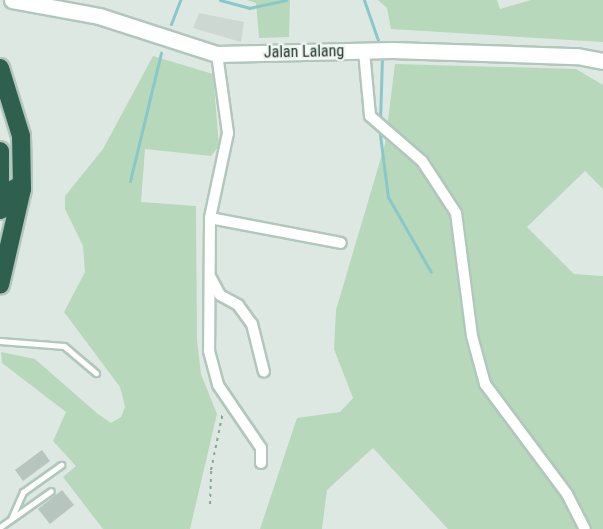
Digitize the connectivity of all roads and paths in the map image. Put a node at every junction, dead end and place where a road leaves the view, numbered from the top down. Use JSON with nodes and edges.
{"nodes":[{"id":1,"x":11,"y":0,"type":"edge"},
{"id":2,"x":0,"y":9,"type":"edge"},
{"id":3,"x":367,"y":51,"type":"junction"},
{"id":4,"x":217,"y":54,"type":"junction"},
{"id":5,"x":603,"y":62,"type":"edge"},
{"id":6,"x":0,"y":68,"type":"edge"},
{"id":7,"x":0,"y":73,"type":"edge"},
{"id":8,"x":0,"y":152,"type":"edge"},
{"id":9,"x":0,"y":204,"type":"edge"},
{"id":10,"x":0,"y":210,"type":"edge"},
{"id":11,"x":210,"y":218,"type":"junction"},
{"id":12,"x":341,"y":243,"type":"dead end"},
{"id":13,"x":210,"y":275,"type":"junction"},
{"id":14,"x":0,"y":285,"type":"edge"},
{"id":15,"x":0,"y":341,"type":"edge"},
{"id":16,"x":264,"y":372,"type":"dead end"},
{"id":17,"x":96,"y":373,"type":"dead end"},
{"id":18,"x":226,"y":398,"type":"junction"},
{"id":19,"x":261,"y":464,"type":"dead end"},
{"id":20,"x":61,"y":465,"type":"dead end"},
{"id":21,"x":51,"y":491,"type":"dead end"},
{"id":22,"x":210,"y":504,"type":"dead end"},
{"id":23,"x":11,"y":519,"type":"junction"},
{"id":24,"x":0,"y":526,"type":"edge"},
{"id":25,"x":585,"y":529,"type":"edge"}],
"edges":[{"from":1,"to":2,"type":"street"},
{"from":1,"to":4,"type":"street","name":"Jalan Lalang"},
{"from":3,"to":4,"type":"street","name":"Jalan Lalang"},
{"from":3,"to":5,"type":"street","name":"Jalan Lalang"},
{"from":3,"to":25,"type":"street"},
{"from":4,"to":11,"type":"street"},
{"from":6,"to":14,"type":"highway"},
{"from":7,"to":10,"type":"highway"},
{"from":8,"to":9,"type":"highway"},
{"from":11,"to":12,"type":"street"},
{"from":11,"to":13,"type":"street"},
{"from":13,"to":16,"type":"street"},
{"from":13,"to":18,"type":"street"},
{"from":15,"to":17,"type":"lane"},
{"from":18,"to":19,"type":"street"},
{"from":18,"to":22,"type":"path"},
{"from":20,"to":23,"type":"lane"},
{"from":21,"to":23,"type":"lane"},
{"from":23,"to":24,"type":"lane"}]}
